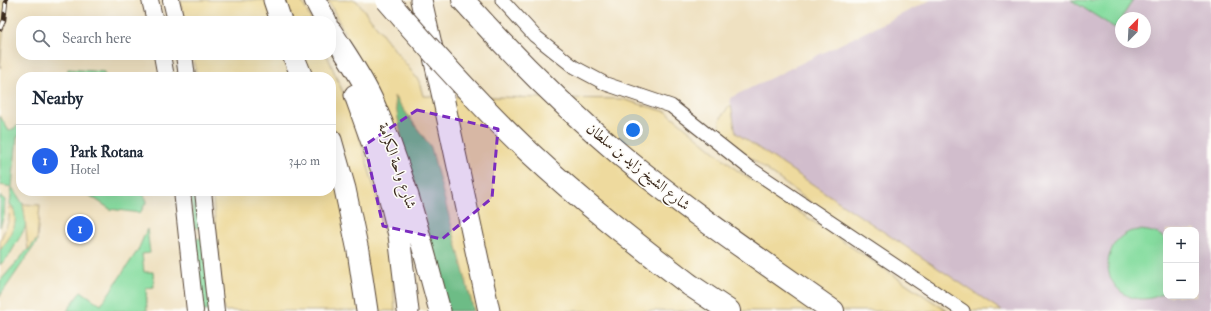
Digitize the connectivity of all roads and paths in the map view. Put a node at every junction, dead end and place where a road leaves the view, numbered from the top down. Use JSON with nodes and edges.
{"nodes":[{"id":1,"x":150,"y":0,"type":"edge"},
{"id":2,"x":171,"y":0,"type":"edge"},
{"id":3,"x":274,"y":0,"type":"edge"},
{"id":4,"x":315,"y":0,"type":"edge"},
{"id":5,"x":387,"y":0,"type":"edge"},
{"id":6,"x":421,"y":0,"type":"edge"},
{"id":7,"x":464,"y":0,"type":"edge"},
{"id":8,"x":502,"y":0,"type":"edge"},
{"id":9,"x":154,"y":16,"type":"edge"},
{"id":10,"x":175,"y":16,"type":"edge"},
{"id":11,"x":279,"y":16,"type":"edge"},
{"id":12,"x":323,"y":16,"type":"edge"},
{"id":13,"x":336,"y":39,"type":"edge"},
{"id":14,"x":336,"y":48,"type":"edge"},
{"id":15,"x":163,"y":60,"type":"edge"},
{"id":16,"x":185,"y":60,"type":"edge"},
{"id":17,"x":295,"y":60,"type":"edge"},
{"id":18,"x":165,"y":72,"type":"edge"},
{"id":19,"x":186,"y":72,"type":"edge"},
{"id":20,"x":300,"y":72,"type":"edge"},
{"id":21,"x":336,"y":158,"type":"edge"},
{"id":22,"x":183,"y":196,"type":"edge"},
{"id":23,"x":204,"y":196,"type":"edge"},
{"id":24,"x":195,"y":311,"type":"edge"},
{"id":25,"x":216,"y":311,"type":"edge"},
{"id":26,"x":367,"y":311,"type":"edge"},
{"id":27,"x":408,"y":311,"type":"edge"},
{"id":28,"x":440,"y":311,"type":"edge"},
{"id":29,"x":489,"y":311,"type":"edge"},
{"id":30,"x":729,"y":311,"type":"edge"},
{"id":31,"x":833,"y":311,"type":"edge"},
{"id":32,"x":963,"y":311,"type":"edge"}],
"edges":[{"from":1,"to":9,"type":"street"},
{"from":2,"to":10,"type":"street"},
{"from":3,"to":11,"type":"highway"},
{"from":4,"to":12,"type":"highway"},
{"from":5,"to":30,"type":"highway","bridge":true},
{"from":6,"to":29,"type":"highway"},
{"from":7,"to":31,"type":"highway","name":"شارع الشيخ زايد بن سلطان"},
{"from":8,"to":32,"type":"street"},
{"from":13,"to":28,"type":"highway","name":"شارع واحة الكرامة"},
{"from":14,"to":27,"type":"highway"},
{"from":15,"to":18,"type":"street"},
{"from":16,"to":19,"type":"street"},
{"from":17,"to":20,"type":"highway"},
{"from":21,"to":26,"type":"highway"},
{"from":22,"to":24,"type":"street"},
{"from":23,"to":25,"type":"street"}]}
